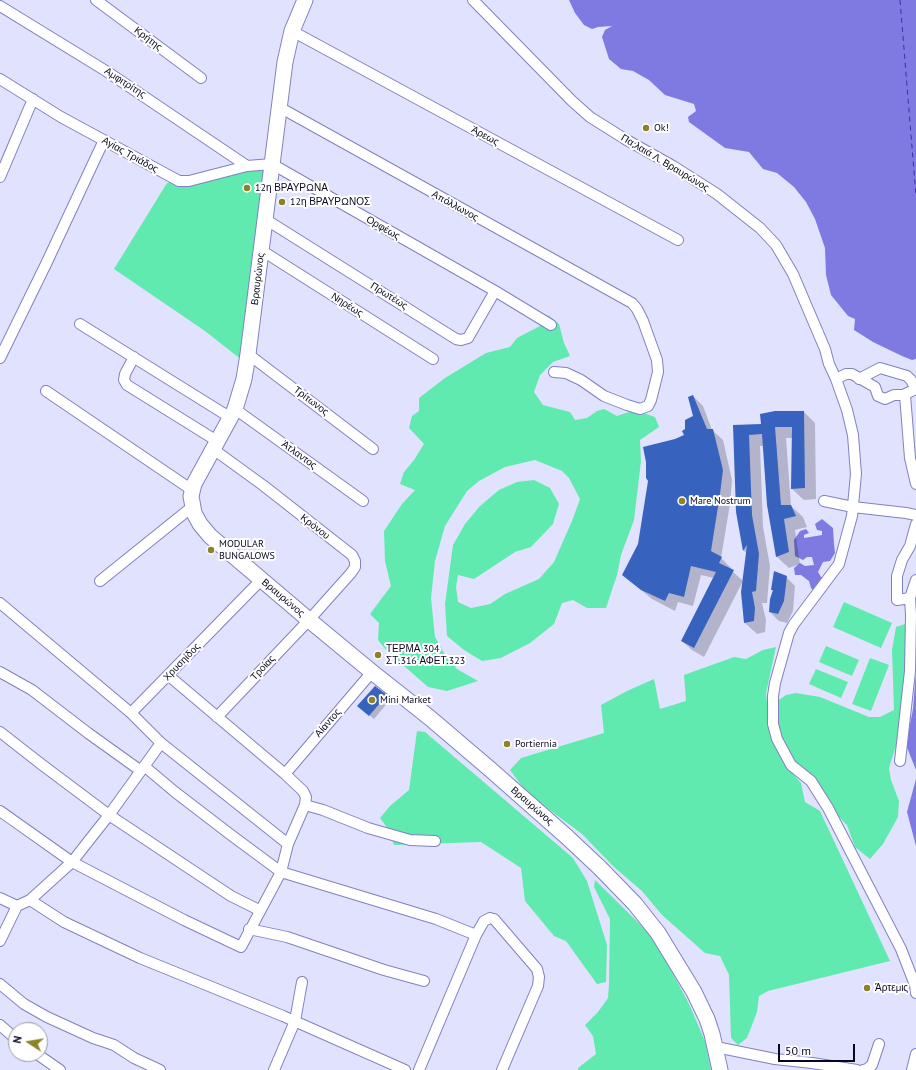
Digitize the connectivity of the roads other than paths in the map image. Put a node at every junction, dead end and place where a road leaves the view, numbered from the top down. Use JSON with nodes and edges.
{"nodes":[{"id":1,"x":96,"y":0,"type":"edge"},
{"id":2,"x":305,"y":0,"type":"edge"},
{"id":3,"x":473,"y":0,"type":"edge"},
{"id":4,"x":0,"y":6,"type":"edge"},
{"id":5,"x":292,"y":31,"type":"junction"},
{"id":6,"x":201,"y":78,"type":"dead end"},
{"id":7,"x":0,"y":79,"type":"edge"},
{"id":8,"x":33,"y":99,"type":"junction"},
{"id":9,"x":279,"y":107,"type":"junction"},
{"id":10,"x":104,"y":140,"type":"junction"},
{"id":11,"x":272,"y":164,"type":"junction"},
{"id":12,"x":247,"y":166,"type":"junction"},
{"id":13,"x":0,"y":177,"type":"edge"},
{"id":14,"x":265,"y":219,"type":"junction"},
{"id":15,"x":678,"y":240,"type":"dead end"},
{"id":16,"x":262,"y":250,"type":"junction"},
{"id":17,"x":495,"y":291,"type":"junction"},
{"id":18,"x":80,"y":324,"type":"dead end"},
{"id":19,"x":551,"y":325,"type":"dead end"},
{"id":20,"x":248,"y":354,"type":"junction"},
{"id":21,"x":134,"y":357,"type":"junction"},
{"id":22,"x":0,"y":358,"type":"edge"},
{"id":23,"x":432,"y":359,"type":"dead end"},
{"id":24,"x":554,"y":372,"type":"dead end"},
{"id":25,"x":836,"y":378,"type":"junction"},
{"id":26,"x":859,"y":379,"type":"junction"},
{"id":27,"x":46,"y":391,"type":"dead end"},
{"id":28,"x":903,"y":395,"type":"junction"},
{"id":29,"x":233,"y":414,"type":"junction"},
{"id":30,"x":215,"y":445,"type":"junction"},
{"id":31,"x":373,"y":449,"type":"dead end"},
{"id":32,"x":916,"y":484,"type":"edge"},
{"id":33,"x":192,"y":490,"type":"junction"},
{"id":34,"x":363,"y":501,"type":"dead end"},
{"id":35,"x":824,"y":501,"type":"dead end"},
{"id":36,"x":192,"y":506,"type":"junction"},
{"id":37,"x":853,"y":507,"type":"junction"},
{"id":38,"x":916,"y":515,"type":"edge"},
{"id":39,"x":916,"y":524,"type":"edge"},
{"id":40,"x":261,"y":580,"type":"junction"},
{"id":41,"x":916,"y":580,"type":"edge"},
{"id":42,"x":100,"y":581,"type":"dead end"},
{"id":43,"x":910,"y":598,"type":"junction"},
{"id":44,"x":0,"y":603,"type":"edge"},
{"id":45,"x":308,"y":620,"type":"junction"},
{"id":46,"x":0,"y":672,"type":"edge"},
{"id":47,"x":372,"y":672,"type":"junction"},
{"id":48,"x":169,"y":676,"type":"junction"},
{"id":49,"x":131,"y":713,"type":"junction"},
{"id":50,"x":217,"y":717,"type":"junction"},
{"id":51,"x":0,"y":732,"type":"edge"},
{"id":52,"x":161,"y":743,"type":"junction"},
{"id":53,"x":900,"y":761,"type":"dead end"},
{"id":54,"x":142,"y":768,"type":"junction"},
{"id":55,"x":285,"y":774,"type":"junction"},
{"id":56,"x":305,"y":805,"type":"junction"},
{"id":57,"x":0,"y":811,"type":"edge"},
{"id":58,"x":109,"y":815,"type":"junction"},
{"id":59,"x":435,"y":841,"type":"dead end"},
{"id":60,"x":288,"y":844,"type":"junction"},
{"id":61,"x":72,"y":862,"type":"junction"},
{"id":62,"x":281,"y":872,"type":"junction"},
{"id":63,"x":0,"y":898,"type":"edge"},
{"id":64,"x":30,"y":900,"type":"junction"},
{"id":65,"x":17,"y":906,"type":"junction"},
{"id":66,"x":260,"y":910,"type":"junction"},
{"id":67,"x":249,"y":929,"type":"junction"},
{"id":68,"x":476,"y":935,"type":"junction"},
{"id":69,"x":0,"y":940,"type":"edge"},
{"id":70,"x":424,"y":981,"type":"dead end"},
{"id":71,"x":302,"y":982,"type":"dead end"},
{"id":72,"x":0,"y":984,"type":"edge"},
{"id":73,"x":916,"y":993,"type":"edge"},
{"id":74,"x":295,"y":1022,"type":"junction"},
{"id":75,"x":0,"y":1025,"type":"edge"},
{"id":76,"x":8,"y":1032,"type":"edge"},
{"id":77,"x":879,"y":1044,"type":"dead end"},
{"id":78,"x":716,"y":1047,"type":"junction"},
{"id":79,"x":916,"y":1054,"type":"edge"},
{"id":80,"x":48,"y":1062,"type":"edge"},
{"id":81,"x":60,"y":1070,"type":"edge"},
{"id":82,"x":160,"y":1070,"type":"edge"},
{"id":83,"x":274,"y":1070,"type":"edge"},
{"id":84,"x":405,"y":1070,"type":"edge"},
{"id":85,"x":419,"y":1070,"type":"edge"},
{"id":86,"x":502,"y":1070,"type":"edge"},
{"id":87,"x":720,"y":1070,"type":"edge"},
{"id":88,"x":857,"y":1070,"type":"edge"},
{"id":89,"x":862,"y":1070,"type":"edge"},
{"id":90,"x":912,"y":1070,"type":"edge"}],
"edges":[{"from":1,"to":6,"type":"street","name":"Κρήτης"},
{"from":2,"to":5,"type":"main road","name":"Βραυρώνος"},
{"from":3,"to":25,"type":"street","name":"Πα;λαιά Λ. Βραυρώνος"},
{"from":4,"to":12,"type":"street","name":"Αμφιτρίτης"},
{"from":5,"to":9,"type":"main road","name":"Βραυρώνος"},
{"from":5,"to":15,"type":"street","name":"Άρεως"},
{"from":7,"to":8,"type":"street","name":"Αγίας Τριάδος"},
{"from":8,"to":10,"type":"street","name":"Αγίας Τριάδος"},
{"from":8,"to":13,"type":"street"},
{"from":9,"to":11,"type":"main road","name":"Βραυρώνος"},
{"from":9,"to":24,"type":"street","name":"Απόλλωνος"},
{"from":10,"to":12,"type":"street","name":"Αγίας Τριάδος"},
{"from":10,"to":22,"type":"street"},
{"from":11,"to":12,"type":"street","name":"Αγίας Τριάδος"},
{"from":11,"to":14,"type":"main road","name":"Βραυρώνος"},
{"from":11,"to":17,"type":"street","name":"Ορφέως"},
{"from":14,"to":16,"type":"main road","name":"Βραυρώνος"},
{"from":14,"to":17,"type":"street","name":"Πρωτέως"},
{"from":16,"to":20,"type":"main road","name":"Βραυρώνος"},
{"from":16,"to":23,"type":"street","name":"Νηρέως"},
{"from":17,"to":19,"type":"street","name":"Ορφέως"},
{"from":18,"to":21,"type":"street","name":"Άτλαντος"},
{"from":20,"to":29,"type":"main road","name":"Βραυρώνος"},
{"from":20,"to":31,"type":"street","name":"Τρίτωνος"},
{"from":21,"to":29,"type":"street","name":"Άτλαντος"},
{"from":21,"to":30,"type":"street","name":"Κρόνου"},
{"from":25,"to":26,"type":"street"},
{"from":25,"to":37,"type":"street","name":"Πα;λαιά Λ. Βραυρώνος"},
{"from":26,"to":28,"type":"street"},
{"from":26,"to":28,"type":"street"},
{"from":27,"to":33,"type":"street"},
{"from":28,"to":32,"type":"street"},
{"from":29,"to":30,"type":"main road","name":"Βραυρώνος"},
{"from":29,"to":34,"type":"street","name":"Άτλαντος"},
{"from":30,"to":33,"type":"main road","name":"Βραυρώνος"},
{"from":30,"to":45,"type":"street","name":"Κρόνου"},
{"from":33,"to":36,"type":"main road","name":"Βραυρώνος"},
{"from":35,"to":37,"type":"street"},
{"from":36,"to":40,"type":"main road","name":"Βραυρώνος"},
{"from":36,"to":42,"type":"street"},
{"from":37,"to":38,"type":"street"},
{"from":37,"to":73,"type":"street","name":"Πα;λαιά Λ. Βραυρώνος"},
{"from":39,"to":43,"type":"street"},
{"from":40,"to":45,"type":"main road","name":"Βραυρώνος"},
{"from":40,"to":48,"type":"street","name":"Χρυσηίδος"},
{"from":41,"to":43,"type":"street"},
{"from":43,"to":53,"type":"street"},
{"from":44,"to":49,"type":"street"},
{"from":45,"to":47,"type":"main road","name":"Βραυρώνος"},
{"from":45,"to":50,"type":"street","name":"Τροίας"},
{"from":46,"to":54,"type":"street"},
{"from":47,"to":55,"type":"street","name":"Αίαντος"},
{"from":47,"to":78,"type":"main road","name":"Βραυρώνος"},
{"from":48,"to":49,"type":"street","name":"Χρυσηίδος"},
{"from":48,"to":50,"type":"street"},
{"from":49,"to":52,"type":"street"},
{"from":50,"to":55,"type":"street"},
{"from":51,"to":58,"type":"street"},
{"from":52,"to":54,"type":"street"},
{"from":52,"to":60,"type":"street"},
{"from":54,"to":58,"type":"street"},
{"from":54,"to":62,"type":"street"},
{"from":55,"to":56,"type":"street"},
{"from":56,"to":59,"type":"street"},
{"from":56,"to":60,"type":"street"},
{"from":57,"to":61,"type":"street"},
{"from":58,"to":61,"type":"street"},
{"from":58,"to":66,"type":"street"},
{"from":60,"to":62,"type":"street"},
{"from":61,"to":64,"type":"street"},
{"from":61,"to":67,"type":"street"},
{"from":62,"to":66,"type":"street"},
{"from":62,"to":68,"type":"street"},
{"from":63,"to":65,"type":"street"},
{"from":64,"to":65,"type":"street"},
{"from":64,"to":74,"type":"street"},
{"from":65,"to":69,"type":"street"},
{"from":66,"to":67,"type":"street"},
{"from":67,"to":70,"type":"street"},
{"from":68,"to":85,"type":"street"},
{"from":68,"to":86,"type":"street"},
{"from":71,"to":74,"type":"street"},
{"from":72,"to":82,"type":"street"},
{"from":74,"to":83,"type":"street"},
{"from":74,"to":84,"type":"street"},
{"from":75,"to":76,"type":"street"},
{"from":77,"to":89,"type":"street"},
{"from":78,"to":87,"type":"main road","name":"Βραυρώνος"},
{"from":78,"to":88,"type":"street"},
{"from":79,"to":90,"type":"street"},
{"from":80,"to":81,"type":"street"}]}
